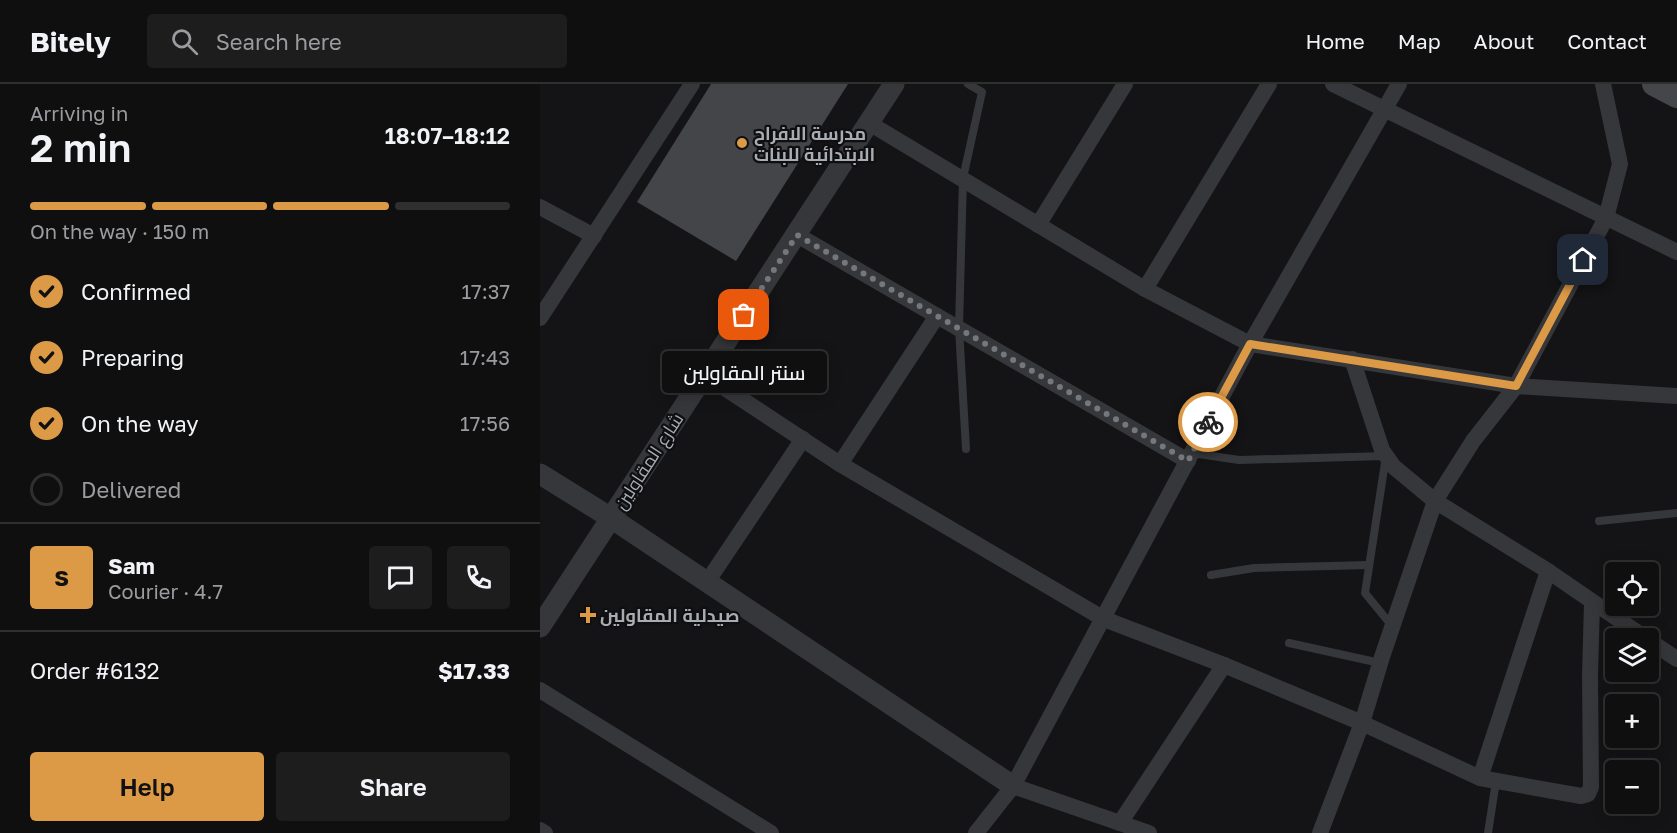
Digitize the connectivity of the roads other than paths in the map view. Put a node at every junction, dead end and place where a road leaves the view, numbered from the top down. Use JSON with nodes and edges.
{"nodes":[{"id":1,"x":692,"y":84,"type":"edge"},
{"id":2,"x":894,"y":84,"type":"edge"},
{"id":3,"x":968,"y":84,"type":"edge"},
{"id":4,"x":1125,"y":84,"type":"edge"},
{"id":5,"x":1269,"y":84,"type":"edge"},
{"id":6,"x":1333,"y":84,"type":"edge"},
{"id":7,"x":1399,"y":84,"type":"edge"},
{"id":8,"x":1603,"y":84,"type":"edge"},
{"id":9,"x":1654,"y":84,"type":"edge"},
{"id":10,"x":1677,"y":96,"type":"edge"},
{"id":11,"x":1386,"y":109,"type":"junction"},
{"id":12,"x":869,"y":123,"type":"junction"},
{"id":13,"x":963,"y":178,"type":"junction"},
{"id":14,"x":540,"y":207,"type":"edge"},
{"id":15,"x":1606,"y":218,"type":"junction"},
{"id":16,"x":1038,"y":225,"type":"junction"},
{"id":17,"x":797,"y":235,"type":"junction"},
{"id":18,"x":594,"y":236,"type":"junction"},
{"id":19,"x":1677,"y":252,"type":"edge"},
{"id":20,"x":1145,"y":289,"type":"junction"},
{"id":21,"x":937,"y":316,"type":"junction"},
{"id":22,"x":540,"y":318,"type":"edge"},
{"id":23,"x":959,"y":328,"type":"junction"},
{"id":24,"x":1250,"y":344,"type":"junction"},
{"id":25,"x":1352,"y":359,"type":"junction"},
{"id":26,"x":705,"y":375,"type":"junction"},
{"id":27,"x":1516,"y":386,"type":"junction"},
{"id":28,"x":1677,"y":396,"type":"edge"},
{"id":29,"x":803,"y":439,"type":"junction"},
{"id":30,"x":966,"y":449,"type":"dead end"},
{"id":31,"x":1386,"y":456,"type":"junction"},
{"id":32,"x":1190,"y":457,"type":"junction"},
{"id":33,"x":840,"y":464,"type":"junction"},
{"id":34,"x":540,"y":474,"type":"edge"},
{"id":35,"x":1435,"y":501,"type":"junction"},
{"id":36,"x":1677,"y":513,"type":"edge"},
{"id":37,"x":611,"y":518,"type":"junction"},
{"id":38,"x":1599,"y":521,"type":"dead end"},
{"id":39,"x":1369,"y":565,"type":"junction"},
{"id":40,"x":1548,"y":571,"type":"junction"},
{"id":41,"x":1211,"y":575,"type":"dead end"},
{"id":42,"x":707,"y":582,"type":"junction"},
{"id":43,"x":1592,"y":603,"type":"junction"},
{"id":44,"x":1104,"y":619,"type":"junction"},
{"id":45,"x":1392,"y":626,"type":"junction"},
{"id":46,"x":540,"y":627,"type":"edge"},
{"id":47,"x":1631,"y":628,"type":"edge"},
{"id":48,"x":1289,"y":643,"type":"dead end"},
{"id":49,"x":1659,"y":647,"type":"edge"},
{"id":50,"x":1677,"y":659,"type":"edge"},
{"id":51,"x":1380,"y":663,"type":"junction"},
{"id":52,"x":1224,"y":665,"type":"junction"},
{"id":53,"x":540,"y":690,"type":"edge"},
{"id":54,"x":1362,"y":723,"type":"junction"},
{"id":55,"x":1488,"y":780,"type":"junction"},
{"id":56,"x":1013,"y":786,"type":"junction"},
{"id":57,"x":1120,"y":823,"type":"junction"},
{"id":58,"x":540,"y":830,"type":"edge"},
{"id":59,"x":545,"y":833,"type":"edge"},
{"id":60,"x":771,"y":833,"type":"edge"},
{"id":61,"x":976,"y":833,"type":"edge"},
{"id":62,"x":1149,"y":833,"type":"edge"},
{"id":63,"x":1320,"y":833,"type":"edge"},
{"id":64,"x":1488,"y":833,"type":"edge"}],
"edges":[{"from":1,"to":18,"type":"street"},
{"from":2,"to":12,"type":"street","name":"شارع المقاولين"},
{"from":3,"to":13,"type":"lane"},
{"from":4,"to":16,"type":"street"},
{"from":5,"to":20,"type":"street"},
{"from":6,"to":11,"type":"street"},
{"from":7,"to":11,"type":"street"},
{"from":8,"to":15,"type":"street"},
{"from":9,"to":10,"type":"main road"},
{"from":11,"to":15,"type":"street"},
{"from":11,"to":24,"type":"street"},
{"from":12,"to":13,"type":"street"},
{"from":12,"to":17,"type":"street","name":"شارع المقاولين"},
{"from":13,"to":16,"type":"street"},
{"from":13,"to":23,"type":"lane"},
{"from":14,"to":18,"type":"street"},
{"from":15,"to":19,"type":"street"},
{"from":15,"to":27,"type":"street"},
{"from":16,"to":20,"type":"street"},
{"from":17,"to":21,"type":"street"},
{"from":17,"to":26,"type":"street","name":"شارع المقاولين"},
{"from":18,"to":22,"type":"street"},
{"from":20,"to":24,"type":"street"},
{"from":21,"to":23,"type":"street"},
{"from":21,"to":33,"type":"street"},
{"from":23,"to":30,"type":"lane"},
{"from":23,"to":32,"type":"street"},
{"from":24,"to":25,"type":"street"},
{"from":24,"to":32,"type":"street"},
{"from":25,"to":27,"type":"street"},
{"from":25,"to":31,"type":"street"},
{"from":26,"to":29,"type":"street"},
{"from":26,"to":37,"type":"street","name":"شارع المقاولين"},
{"from":27,"to":28,"type":"street"},
{"from":27,"to":35,"type":"street"},
{"from":29,"to":33,"type":"street"},
{"from":29,"to":42,"type":"street"},
{"from":31,"to":32,"type":"lane"},
{"from":31,"to":35,"type":"street"},
{"from":31,"to":39,"type":"lane"},
{"from":32,"to":44,"type":"street"},
{"from":33,"to":44,"type":"street"},
{"from":34,"to":37,"type":"street"},
{"from":35,"to":40,"type":"street"},
{"from":35,"to":45,"type":"street"},
{"from":36,"to":38,"type":"lane"},
{"from":37,"to":42,"type":"street"},
{"from":37,"to":46,"type":"street","name":"شارع المقاولين"},
{"from":39,"to":41,"type":"lane"},
{"from":39,"to":45,"type":"lane"},
{"from":40,"to":43,"type":"street"},
{"from":40,"to":55,"type":"street"},
{"from":42,"to":56,"type":"street"},
{"from":43,"to":47,"type":"street"},
{"from":43,"to":55,"type":"street"},
{"from":44,"to":52,"type":"street"},
{"from":44,"to":56,"type":"street"},
{"from":45,"to":51,"type":"street"},
{"from":48,"to":51,"type":"lane"},
{"from":49,"to":50,"type":"street"},
{"from":51,"to":54,"type":"street"},
{"from":52,"to":54,"type":"street"},
{"from":52,"to":57,"type":"street"},
{"from":53,"to":60,"type":"street"},
{"from":54,"to":55,"type":"street"},
{"from":54,"to":63,"type":"street"},
{"from":55,"to":64,"type":"lane"},
{"from":56,"to":57,"type":"street"},
{"from":56,"to":61,"type":"street"},
{"from":57,"to":62,"type":"street"},
{"from":58,"to":59,"type":"street"}]}
